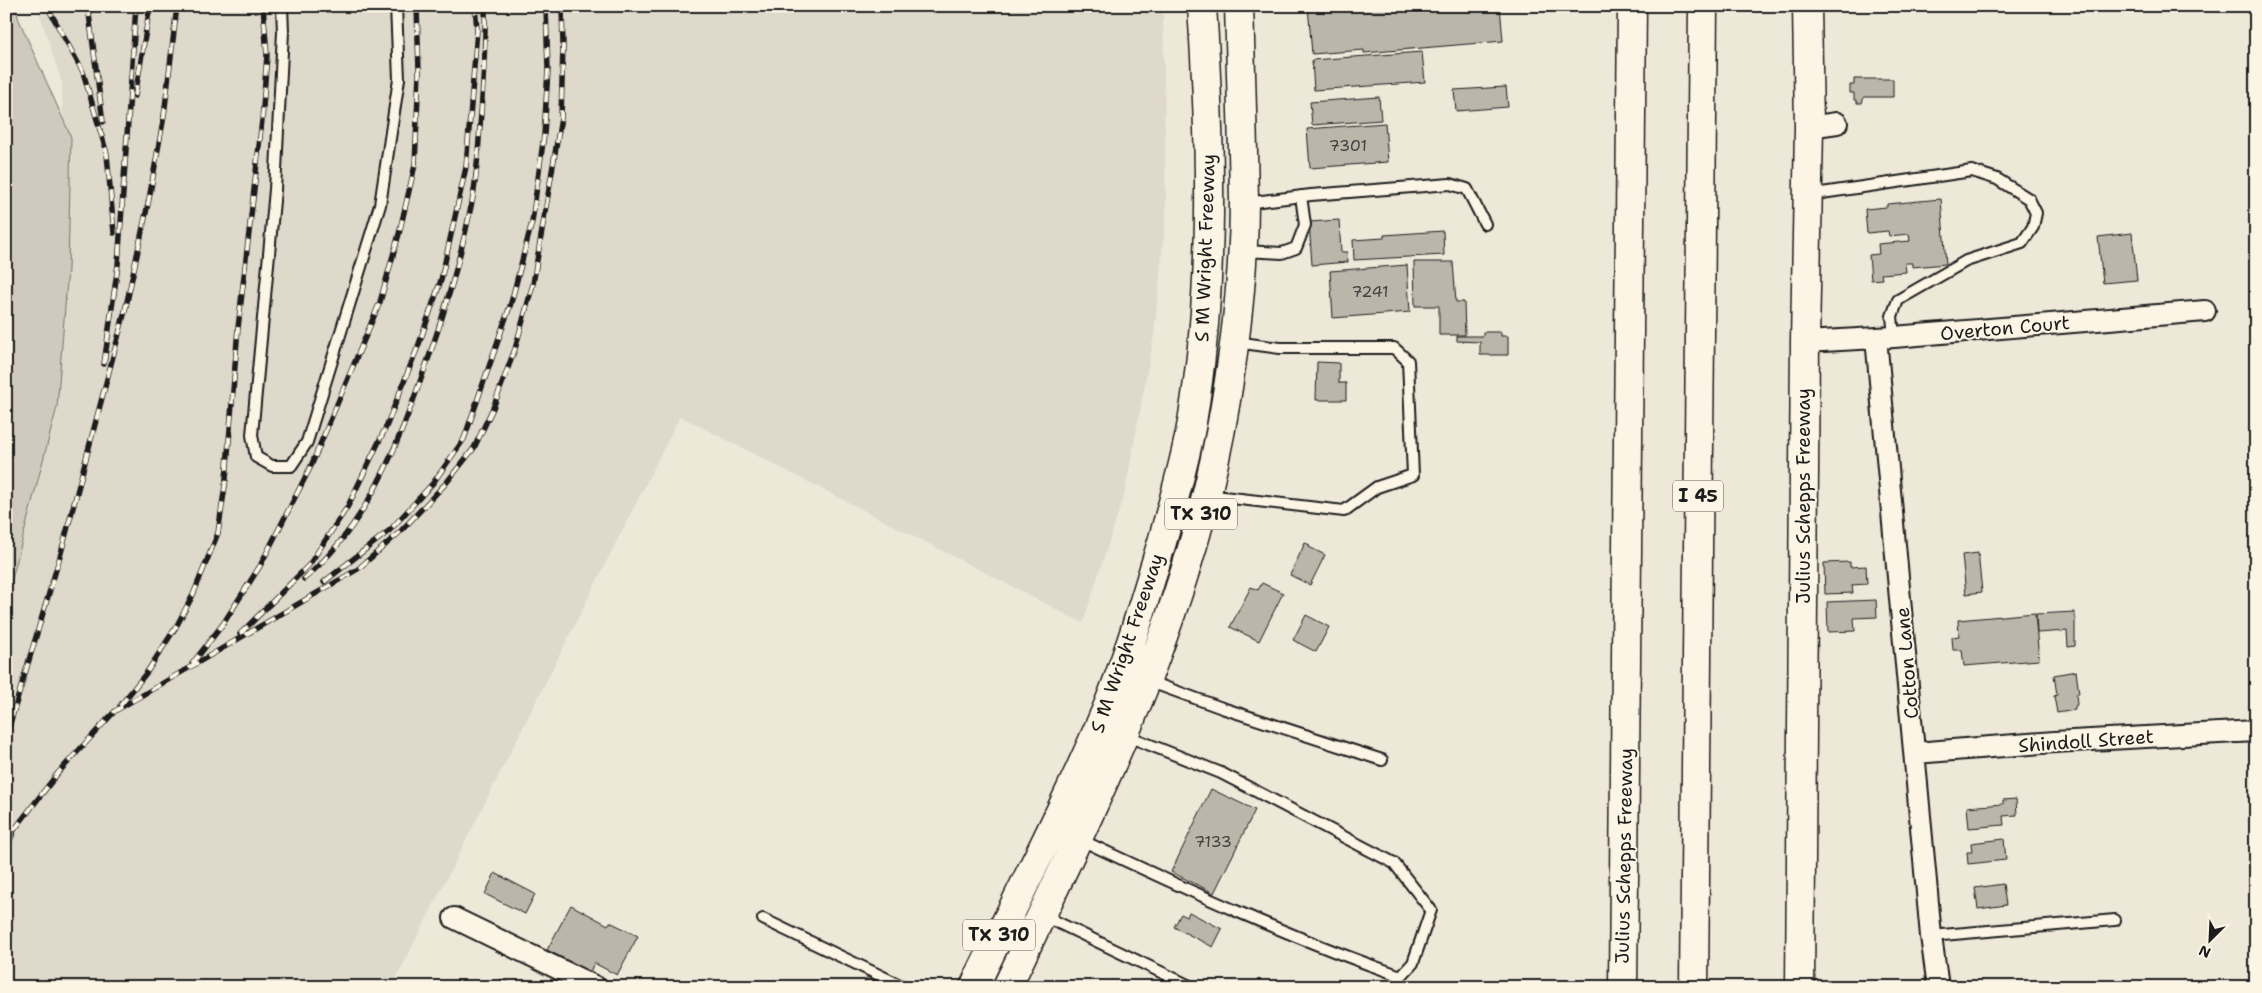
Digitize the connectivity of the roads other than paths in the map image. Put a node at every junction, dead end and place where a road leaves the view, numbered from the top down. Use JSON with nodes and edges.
{"nodes":[{"id":1,"x":282,"y":6,"type":"edge"},
{"id":2,"x":396,"y":6,"type":"edge"},
{"id":3,"x":1202,"y":6,"type":"edge"},
{"id":4,"x":1240,"y":6,"type":"edge"},
{"id":5,"x":1632,"y":6,"type":"edge"},
{"id":6,"x":1703,"y":6,"type":"edge"},
{"id":7,"x":1807,"y":6,"type":"edge"},
{"id":8,"x":1837,"y":123,"type":"dead end"},
{"id":9,"x":1809,"y":127,"type":"junction"},
{"id":10,"x":1808,"y":195,"type":"junction"},
{"id":11,"x":1301,"y":196,"type":"junction"},
{"id":12,"x":1244,"y":203,"type":"junction"},
{"id":13,"x":1485,"y":224,"type":"dead end"},
{"id":14,"x":1242,"y":251,"type":"junction"},
{"id":15,"x":2205,"y":311,"type":"dead end"},
{"id":16,"x":1885,"y":338,"type":"junction"},
{"id":17,"x":1234,"y":342,"type":"junction"},
{"id":18,"x":1805,"y":342,"type":"junction"},
{"id":19,"x":1206,"y":494,"type":"junction"},
{"id":20,"x":1147,"y":681,"type":"junction"},
{"id":21,"x":2256,"y":731,"type":"edge"},
{"id":22,"x":1125,"y":735,"type":"junction"},
{"id":23,"x":1916,"y":753,"type":"junction"},
{"id":24,"x":1382,"y":760,"type":"dead end"},
{"id":25,"x":1078,"y":839,"type":"junction"},
{"id":26,"x":1041,"y":915,"type":"junction"},
{"id":27,"x":454,"y":918,"type":"dead end"},
{"id":28,"x":763,"y":919,"type":"dead end"},
{"id":29,"x":2115,"y":920,"type":"dead end"},
{"id":30,"x":1931,"y":936,"type":"junction"},
{"id":31,"x":596,"y":987,"type":"edge"},
{"id":32,"x":904,"y":987,"type":"edge"},
{"id":33,"x":974,"y":987,"type":"edge"},
{"id":34,"x":1007,"y":987,"type":"edge"},
{"id":35,"x":1192,"y":987,"type":"edge"},
{"id":36,"x":1623,"y":987,"type":"edge"},
{"id":37,"x":1694,"y":987,"type":"edge"},
{"id":38,"x":1800,"y":987,"type":"edge"},
{"id":39,"x":1938,"y":987,"type":"edge"}],
"edges":[{"from":1,"to":2,"type":"lane"},
{"from":3,"to":33,"type":"main road","name":"S M Wright Freeway","number":"TX 310"},
{"from":4,"to":12,"type":"main road","name":"S M Wright Freeway","number":"TX 310"},
{"from":5,"to":36,"type":"main road","name":"Julius Schepps Freeway"},
{"from":6,"to":37,"type":"main road","number":"I 45"},
{"from":7,"to":9,"type":"main road","name":"Julius Schepps Freeway"},
{"from":8,"to":9,"type":"street"},
{"from":9,"to":10,"type":"main road","name":"Julius Schepps Freeway"},
{"from":10,"to":16,"type":"lane"},
{"from":10,"to":18,"type":"main road","name":"Julius Schepps Freeway"},
{"from":11,"to":12,"type":"lane"},
{"from":11,"to":13,"type":"lane"},
{"from":11,"to":14,"type":"lane"},
{"from":12,"to":14,"type":"main road","name":"S M Wright Freeway","number":"TX 310"},
{"from":14,"to":17,"type":"main road","name":"S M Wright Freeway","number":"TX 310"},
{"from":15,"to":16,"type":"street","name":"Overton Court"},
{"from":16,"to":18,"type":"street","name":"Overton Court"},
{"from":16,"to":23,"type":"street","name":"Cotton Lane"},
{"from":17,"to":19,"type":"main road","name":"S M Wright Freeway","number":"TX 310"},
{"from":17,"to":19,"type":"lane"},
{"from":18,"to":38,"type":"main road","name":"Julius Schepps Freeway"},
{"from":19,"to":20,"type":"main road","name":"S M Wright Freeway","number":"TX 310"},
{"from":20,"to":22,"type":"main road","name":"S M Wright Freeway","number":"TX 310"},
{"from":20,"to":24,"type":"lane"},
{"from":21,"to":23,"type":"street","name":"Shindoll Street"},
{"from":22,"to":25,"type":"main road","name":"S M Wright Freeway","number":"TX 310"},
{"from":22,"to":25,"type":"lane"},
{"from":23,"to":30,"type":"street","name":"Cotton Lane"},
{"from":25,"to":26,"type":"main road","name":"S M Wright Freeway","number":"TX 310"},
{"from":26,"to":34,"type":"main road","name":"S M Wright Freeway","number":"TX 310"},
{"from":26,"to":35,"type":"lane"},
{"from":27,"to":31,"type":"street"},
{"from":28,"to":32,"type":"lane"},
{"from":29,"to":30,"type":"lane"},
{"from":30,"to":39,"type":"street","name":"Cotton Lane"}]}
